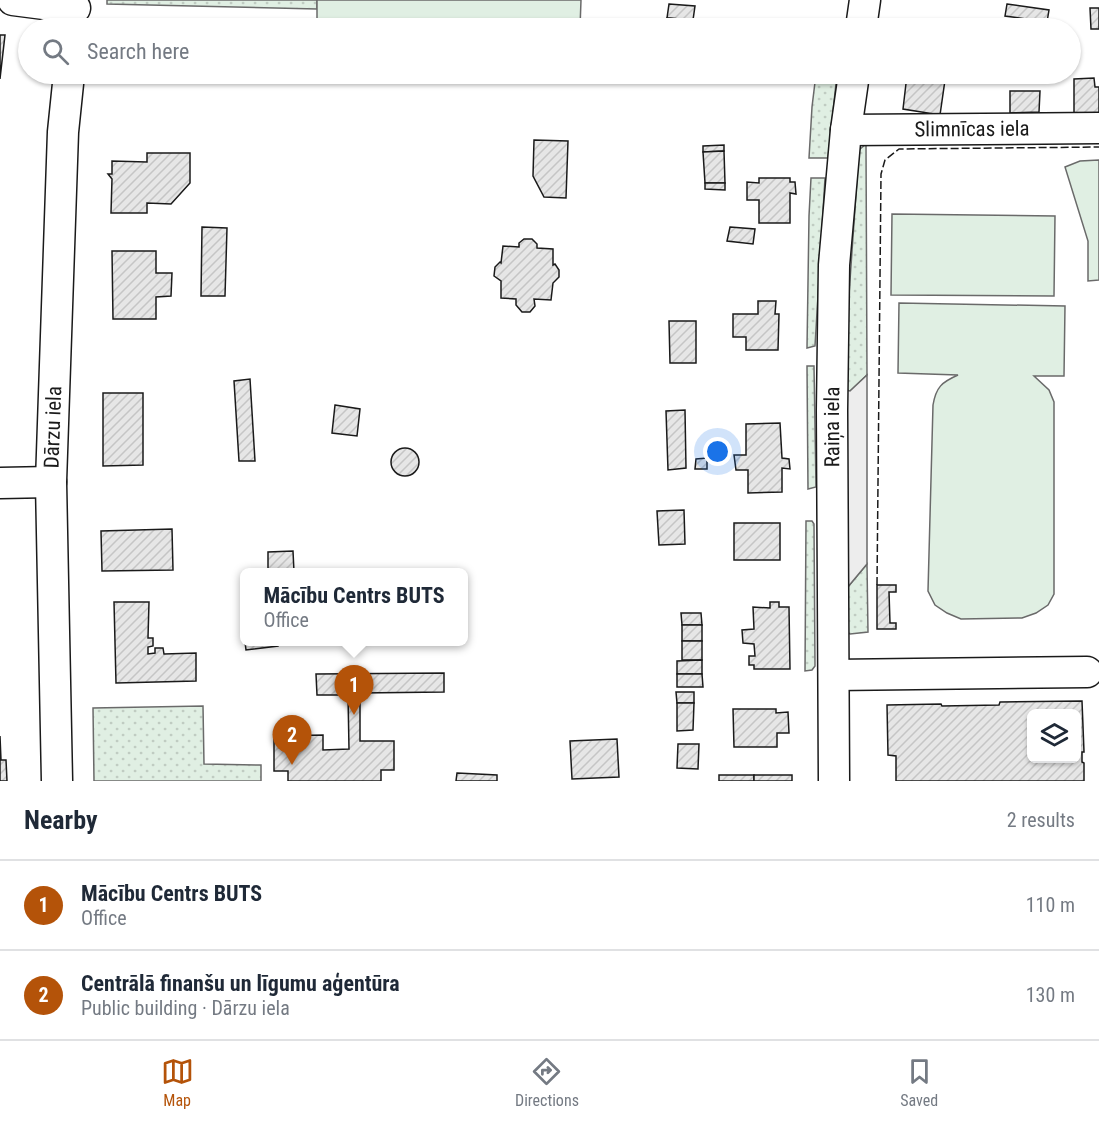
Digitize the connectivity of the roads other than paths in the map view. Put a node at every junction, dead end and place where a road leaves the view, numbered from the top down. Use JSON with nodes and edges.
{"nodes":[{"id":1,"x":13,"y":0,"type":"edge"},
{"id":2,"x":865,"y":0,"type":"edge"},
{"id":3,"x":75,"y":12,"type":"edge"},
{"id":4,"x":862,"y":18,"type":"edge"},
{"id":5,"x":68,"y":84,"type":"edge"},
{"id":6,"x":853,"y":84,"type":"edge"},
{"id":7,"x":1099,"y":128,"type":"edge"},
{"id":8,"x":846,"y":130,"type":"junction"},
{"id":9,"x":51,"y":482,"type":"junction"},
{"id":10,"x":0,"y":483,"type":"edge"},
{"id":11,"x":1087,"y":672,"type":"dead end"},
{"id":12,"x":834,"y":675,"type":"junction"},
{"id":13,"x":57,"y":781,"type":"edge"},
{"id":14,"x":834,"y":781,"type":"edge"}],
"edges":[{"from":1,"to":3,"type":"street"},
{"from":2,"to":4,"type":"street"},
{"from":5,"to":9,"type":"street","name":"Dārzu iela"},
{"from":6,"to":8,"type":"street","name":"Raiņa iela"},
{"from":7,"to":8,"type":"street","name":"Slimnīcas iela"},
{"from":8,"to":12,"type":"street","name":"Raiņa iela"},
{"from":9,"to":10,"type":"street"},
{"from":9,"to":13,"type":"street","name":"Dārzu iela"},
{"from":11,"to":12,"type":"street"},
{"from":12,"to":14,"type":"street","name":"Raiņa iela"}]}
